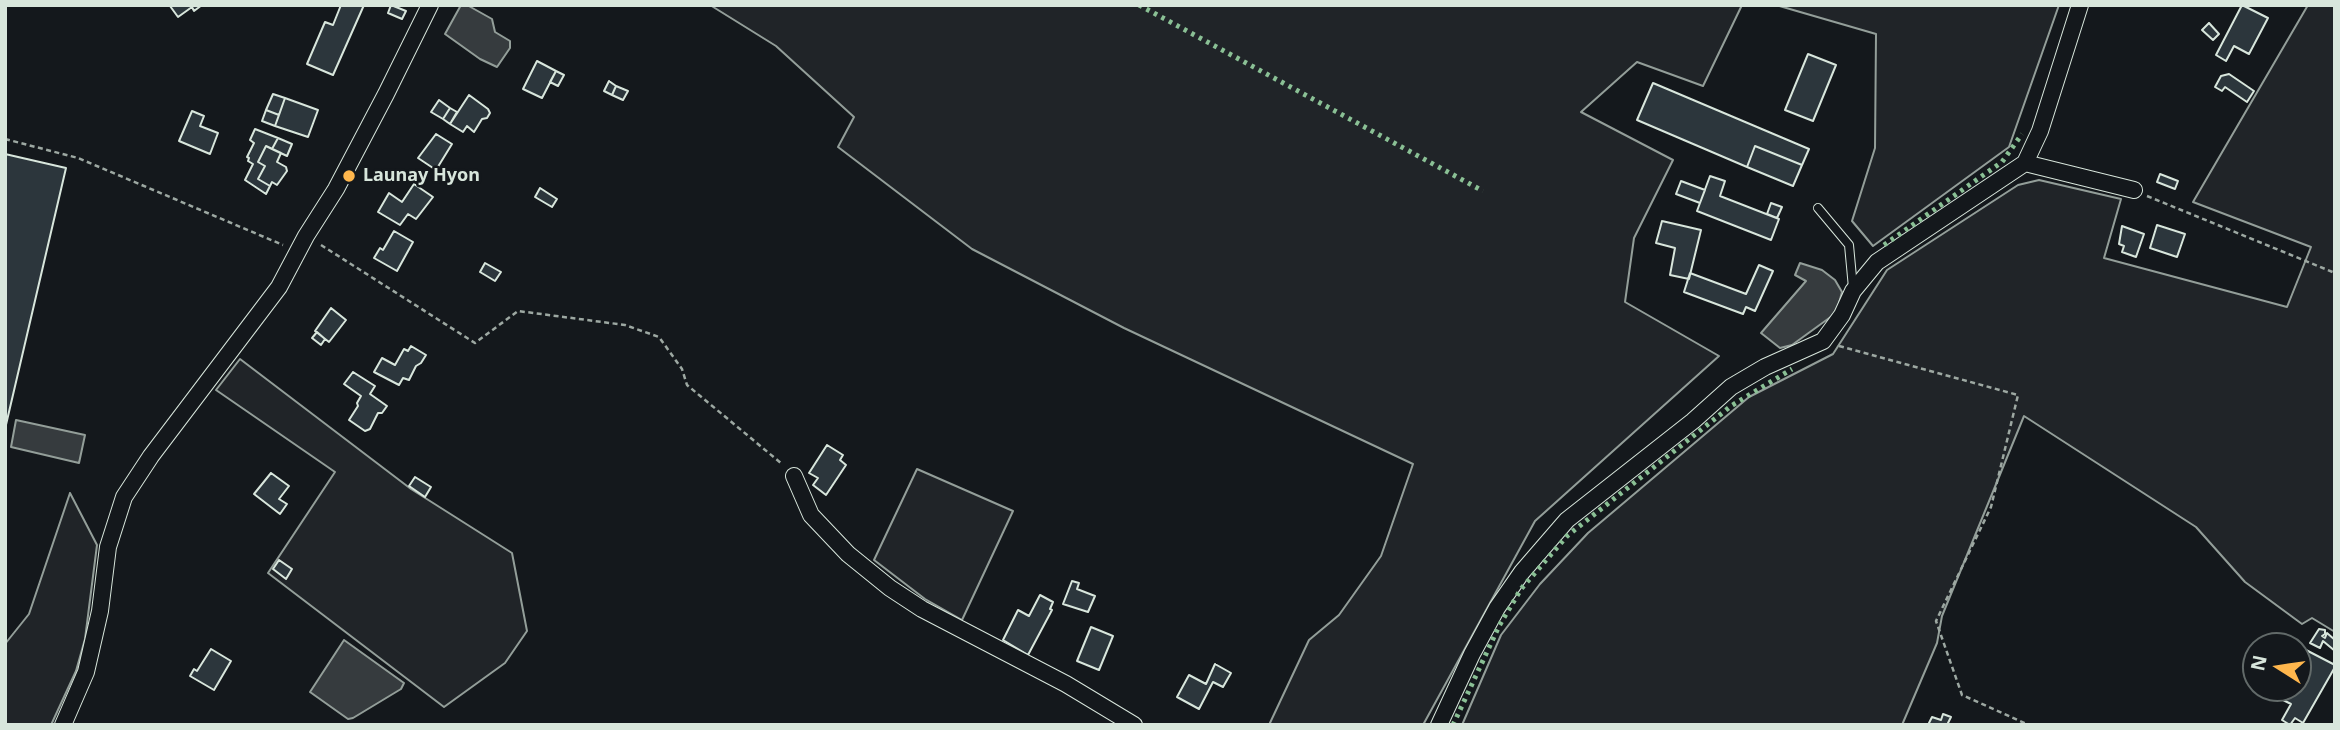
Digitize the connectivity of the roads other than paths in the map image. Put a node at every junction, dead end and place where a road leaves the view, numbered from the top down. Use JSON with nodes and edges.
{"nodes":[{"id":1,"x":430,"y":5,"type":"edge"},
{"id":2,"x":2080,"y":5,"type":"edge"},
{"id":3,"x":2025,"y":163,"type":"junction"},
{"id":4,"x":2134,"y":190,"type":"road end"},
{"id":5,"x":1818,"y":208,"type":"dead end"},
{"id":6,"x":1853,"y":290,"type":"junction"},
{"id":7,"x":794,"y":476,"type":"road end"},
{"id":8,"x":63,"y":725,"type":"edge"},
{"id":9,"x":1134,"y":725,"type":"edge"},
{"id":10,"x":1439,"y":725,"type":"edge"}],
"edges":[{"from":1,"to":8,"type":"street"},
{"from":2,"to":3,"type":"street"},
{"from":3,"to":4,"type":"street"},
{"from":3,"to":6,"type":"street"},
{"from":5,"to":6,"type":"lane"},
{"from":6,"to":10,"type":"street"},
{"from":7,"to":9,"type":"street"}]}
